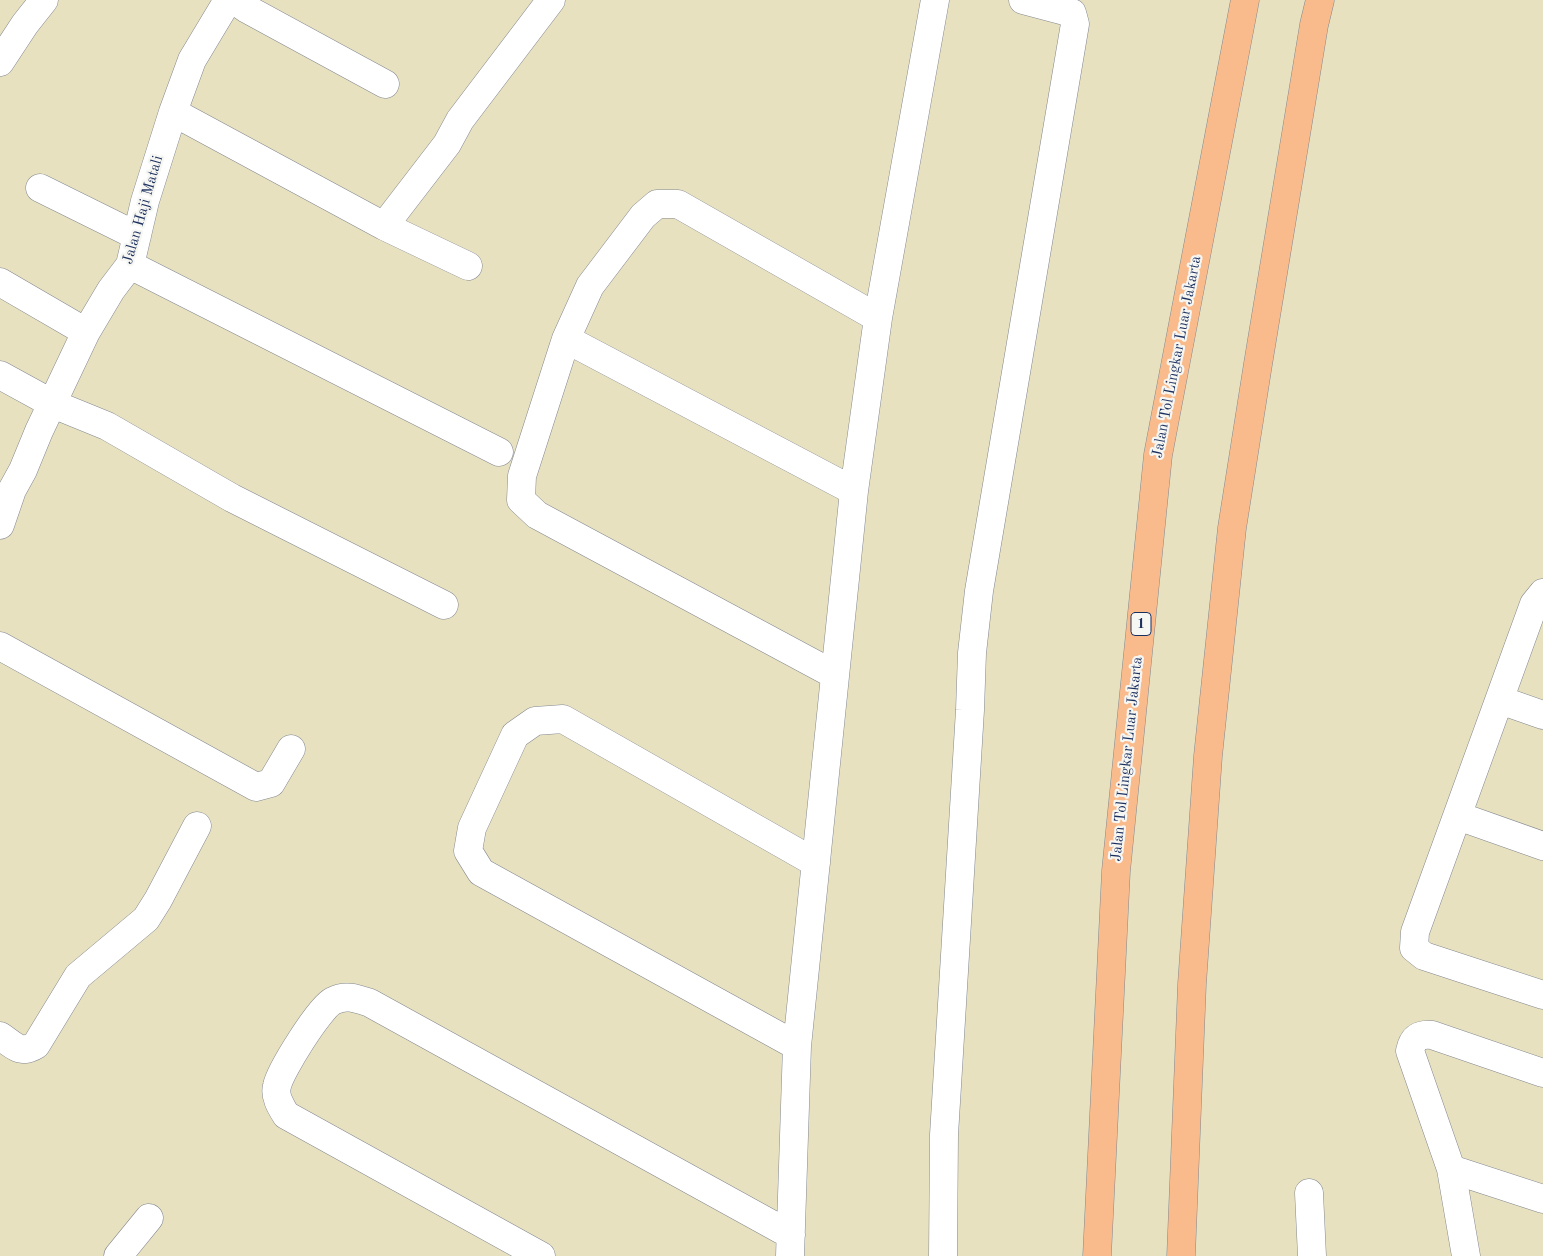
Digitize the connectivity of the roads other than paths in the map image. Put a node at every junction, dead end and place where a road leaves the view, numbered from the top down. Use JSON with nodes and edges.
{"nodes":[{"id":1,"x":44,"y":0,"type":"edge"},
{"id":2,"x":551,"y":0,"type":"edge"},
{"id":3,"x":936,"y":0,"type":"edge"},
{"id":4,"x":1023,"y":0,"type":"edge"},
{"id":5,"x":1245,"y":0,"type":"edge"},
{"id":6,"x":1320,"y":0,"type":"edge"},
{"id":7,"x":241,"y":2,"type":"edge"},
{"id":8,"x":2,"y":53,"type":"edge"},
{"id":9,"x":385,"y":84,"type":"dead end"},
{"id":10,"x":173,"y":112,"type":"junction"},
{"id":11,"x":40,"y":188,"type":"dead end"},
{"id":12,"x":384,"y":226,"type":"junction"},
{"id":13,"x":137,"y":236,"type":"junction"},
{"id":14,"x":130,"y":265,"type":"junction"},
{"id":15,"x":468,"y":266,"type":"dead end"},
{"id":16,"x":0,"y":282,"type":"edge"},
{"id":17,"x":878,"y":318,"type":"junction"},
{"id":18,"x":86,"y":332,"type":"junction"},
{"id":19,"x":566,"y":339,"type":"junction"},
{"id":20,"x":0,"y":375,"type":"edge"},
{"id":21,"x":53,"y":404,"type":"junction"},
{"id":22,"x":499,"y":452,"type":"dead end"},
{"id":23,"x":6,"y":486,"type":"edge"},
{"id":24,"x":854,"y":491,"type":"junction"},
{"id":25,"x":0,"y":525,"type":"edge"},
{"id":26,"x":1543,"y":593,"type":"edge"},
{"id":27,"x":444,"y":605,"type":"dead end"},
{"id":28,"x":0,"y":646,"type":"edge"},
{"id":29,"x":835,"y":675,"type":"junction"},
{"id":30,"x":1500,"y":700,"type":"junction"},
{"id":31,"x":1543,"y":715,"type":"edge"},
{"id":32,"x":290,"y":749,"type":"dead end"},
{"id":33,"x":1458,"y":816,"type":"junction"},
{"id":34,"x":197,"y":826,"type":"dead end"},
{"id":35,"x":1543,"y":846,"type":"edge"},
{"id":36,"x":816,"y":863,"type":"junction"},
{"id":37,"x":1543,"y":996,"type":"edge"},
{"id":38,"x":0,"y":1036,"type":"edge"},
{"id":39,"x":797,"y":1046,"type":"junction"},
{"id":40,"x":1543,"y":1073,"type":"edge"},
{"id":41,"x":1451,"y":1169,"type":"junction"},
{"id":42,"x":1309,"y":1193,"type":"dead end"},
{"id":43,"x":1543,"y":1199,"type":"edge"},
{"id":44,"x":149,"y":1218,"type":"dead end"},
{"id":45,"x":791,"y":1246,"type":"edge"},
{"id":46,"x":118,"y":1256,"type":"edge"},
{"id":47,"x":541,"y":1256,"type":"edge"},
{"id":48,"x":943,"y":1256,"type":"edge"},
{"id":49,"x":1097,"y":1256,"type":"edge"},
{"id":50,"x":1181,"y":1256,"type":"edge"},
{"id":51,"x":1312,"y":1256,"type":"edge"},
{"id":52,"x":1466,"y":1256,"type":"edge"}],
"edges":[{"from":1,"to":8,"type":"street"},
{"from":2,"to":12,"type":"street"},
{"from":3,"to":17,"type":"street"},
{"from":4,"to":48,"type":"street"},
{"from":5,"to":49,"type":"highway","name":"Jalan Tol Lingkar Luar Jakarta","number":"1"},
{"from":6,"to":50,"type":"highway"},
{"from":7,"to":9,"type":"street"},
{"from":7,"to":10,"type":"street","name":"Jalan Haji Matali"},
{"from":10,"to":12,"type":"street"},
{"from":10,"to":13,"type":"street","name":"Jalan Haji Matali"},
{"from":11,"to":13,"type":"street"},
{"from":12,"to":15,"type":"street"},
{"from":13,"to":14,"type":"street","name":"Jalan Haji Matali"},
{"from":14,"to":18,"type":"street","name":"Jalan Haji Matali"},
{"from":14,"to":22,"type":"street"},
{"from":16,"to":18,"type":"street"},
{"from":17,"to":19,"type":"street"},
{"from":17,"to":24,"type":"street"},
{"from":18,"to":21,"type":"street","name":"Jalan Haji Matali"},
{"from":19,"to":24,"type":"street"},
{"from":19,"to":29,"type":"street"},
{"from":20,"to":21,"type":"street"},
{"from":21,"to":23,"type":"street","name":"Jalan Haji Matali"},
{"from":21,"to":27,"type":"street"},
{"from":23,"to":25,"type":"street","name":"Jalan Haji Matali"},
{"from":24,"to":29,"type":"street"},
{"from":26,"to":30,"type":"street"},
{"from":28,"to":32,"type":"street"},
{"from":29,"to":36,"type":"street"},
{"from":30,"to":31,"type":"street"},
{"from":30,"to":33,"type":"street"},
{"from":33,"to":35,"type":"street"},
{"from":33,"to":37,"type":"street"},
{"from":34,"to":38,"type":"street"},
{"from":36,"to":39,"type":"street"},
{"from":36,"to":39,"type":"street"},
{"from":39,"to":45,"type":"street"},
{"from":40,"to":41,"type":"street"},
{"from":41,"to":43,"type":"street"},
{"from":41,"to":52,"type":"street"},
{"from":42,"to":51,"type":"street"},
{"from":44,"to":46,"type":"street"},
{"from":45,"to":47,"type":"street"}]}
